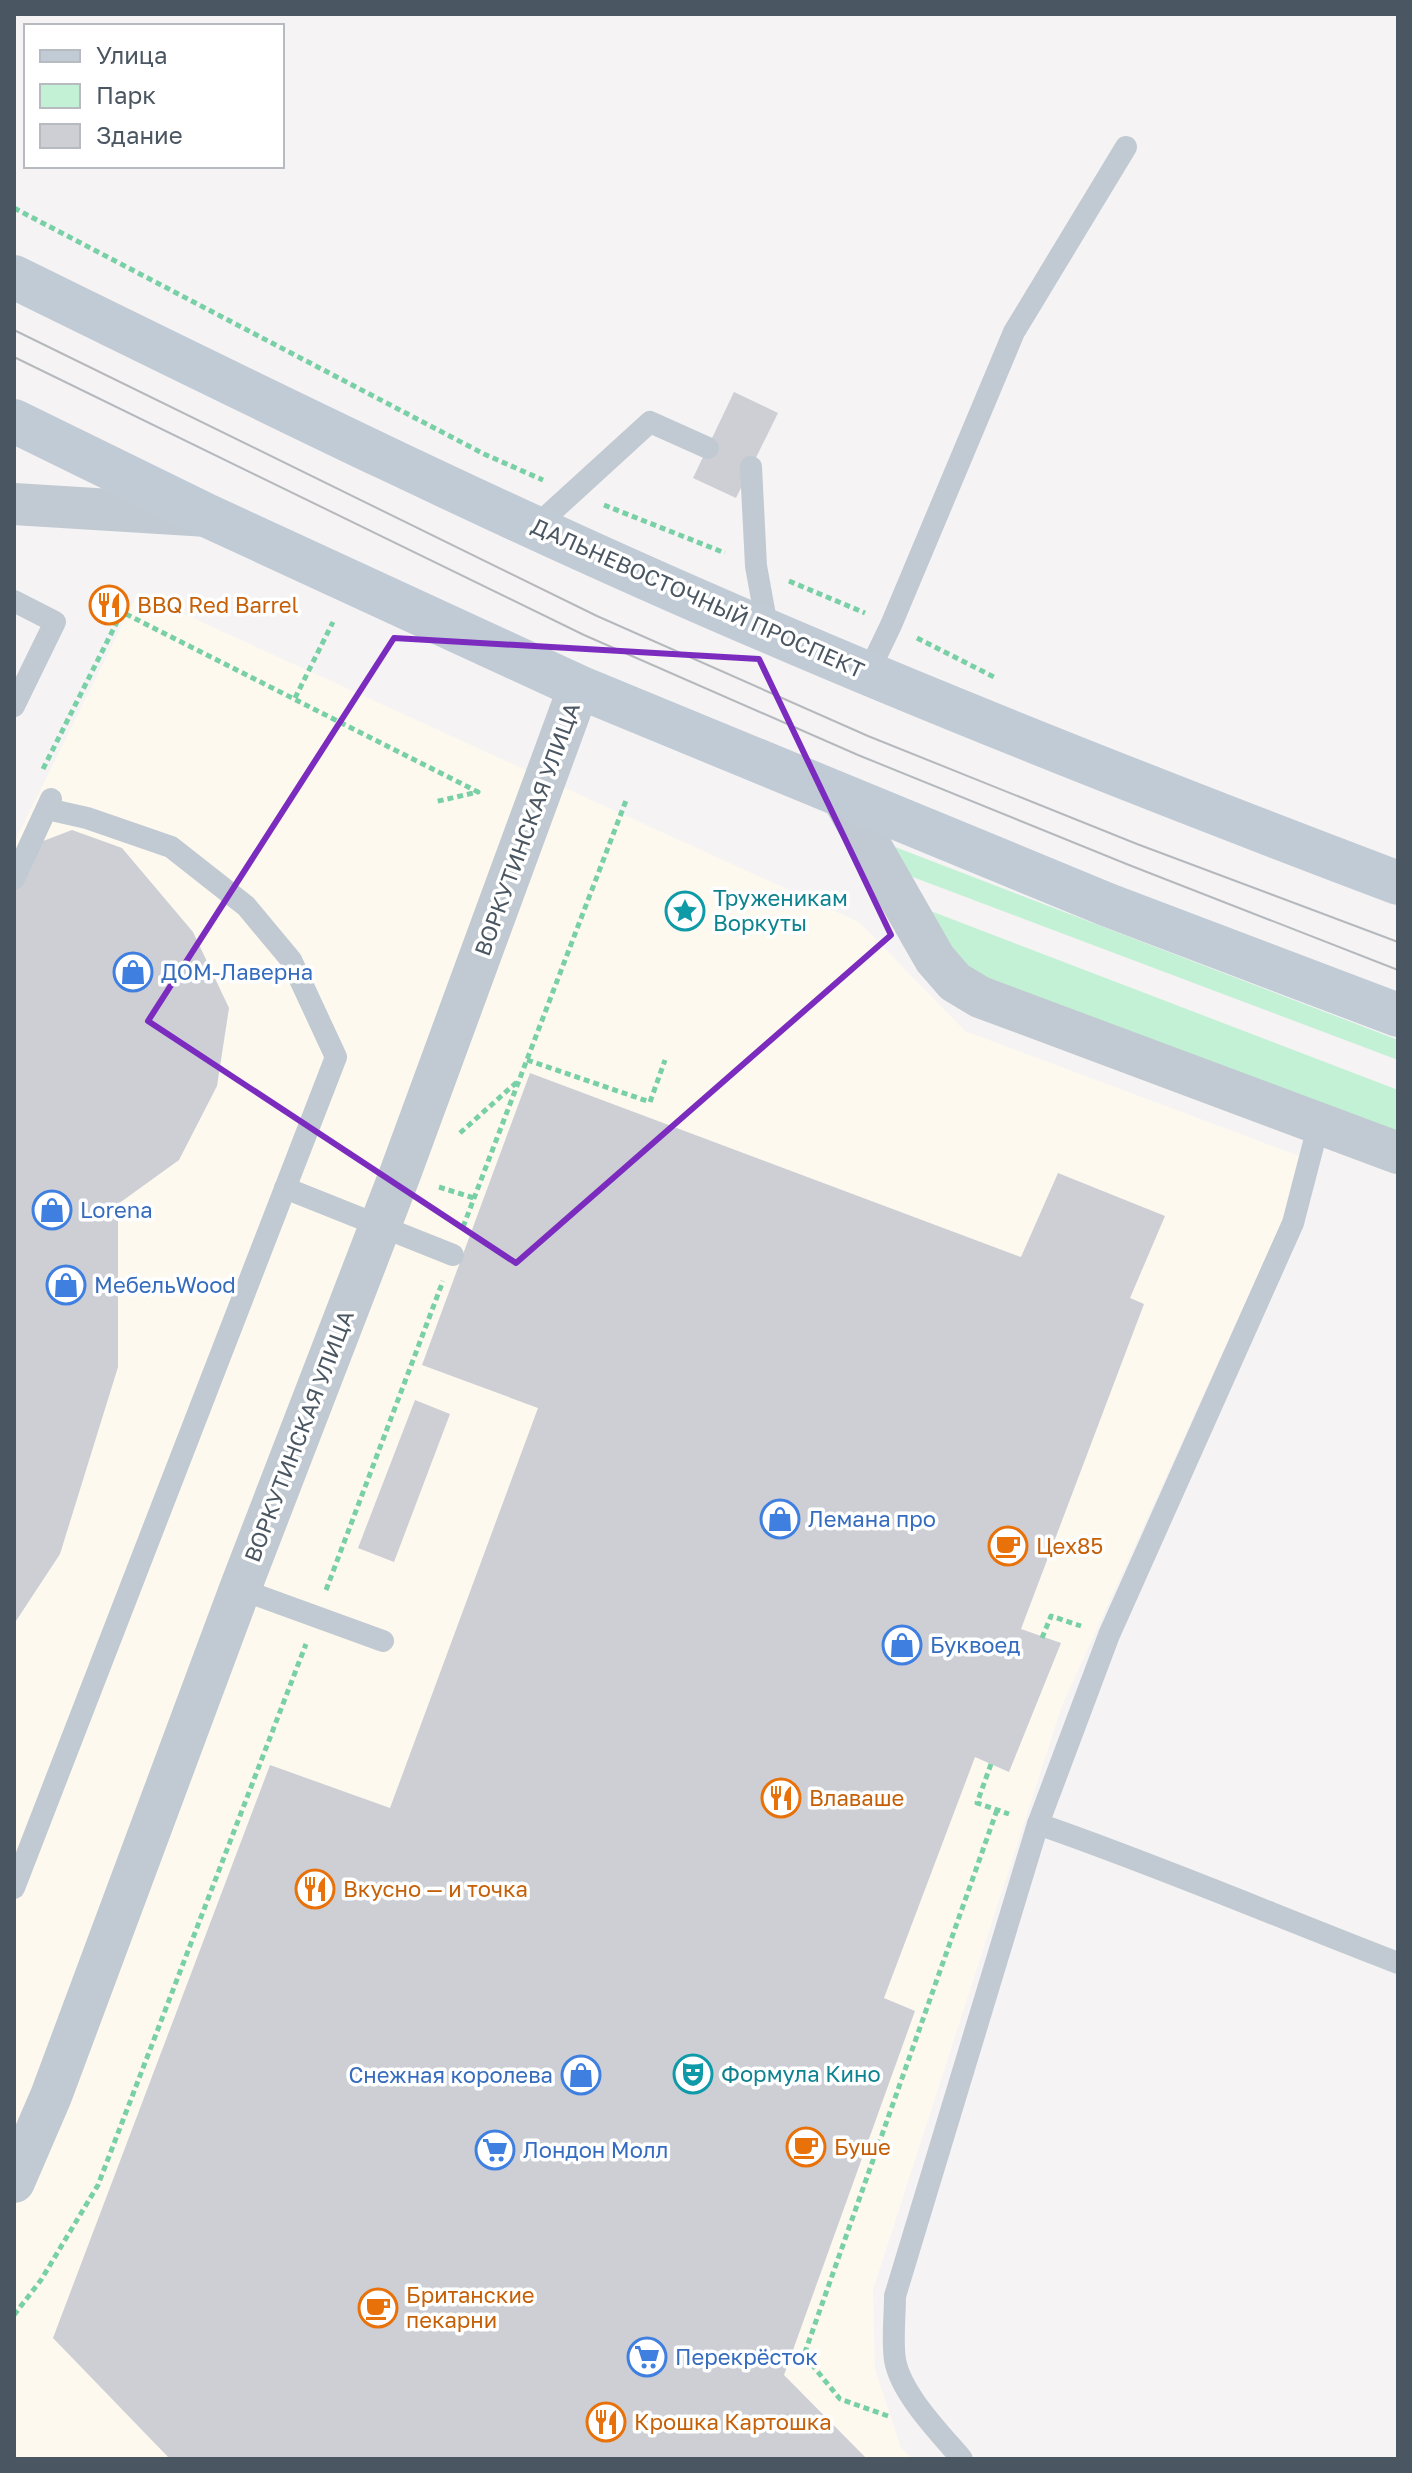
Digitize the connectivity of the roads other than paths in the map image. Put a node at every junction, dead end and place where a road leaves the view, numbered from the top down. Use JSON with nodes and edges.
{"nodes":[{"id":1,"x":1126,"y":147,"type":"dead end"},
{"id":2,"x":14,"y":277,"type":"edge"},
{"id":3,"x":14,"y":421,"type":"edge"},
{"id":4,"x":708,"y":448,"type":"dead end"},
{"id":5,"x":751,"y":467,"type":"dead end"},
{"id":6,"x":14,"y":504,"type":"edge"},
{"id":7,"x":208,"y":516,"type":"junction"},
{"id":8,"x":535,"y":527,"type":"junction"},
{"id":9,"x":14,"y":601,"type":"edge"},
{"id":10,"x":768,"y":632,"type":"junction"},
{"id":11,"x":868,"y":673,"type":"junction"},
{"id":12,"x":579,"y":687,"type":"junction"},
{"id":13,"x":14,"y":706,"type":"edge"},
{"id":14,"x":843,"y":798,"type":"junction"},
{"id":15,"x":22,"y":841,"type":"edge"},
{"id":16,"x":14,"y":879,"type":"edge"},
{"id":17,"x":1398,"y":883,"type":"edge"},
{"id":18,"x":1398,"y":1015,"type":"edge"},
{"id":19,"x":1319,"y":1123,"type":"junction"},
{"id":20,"x":1398,"y":1153,"type":"edge"},
{"id":21,"x":285,"y":1188,"type":"junction"},
{"id":22,"x":380,"y":1226,"type":"junction"},
{"id":23,"x":453,"y":1255,"type":"road end"},
{"id":24,"x":240,"y":1589,"type":"junction"},
{"id":25,"x":383,"y":1641,"type":"dead end"},
{"id":26,"x":1038,"y":1824,"type":"junction"},
{"id":27,"x":14,"y":1888,"type":"edge"},
{"id":28,"x":1398,"y":1963,"type":"edge"},
{"id":29,"x":14,"y":2182,"type":"edge"},
{"id":30,"x":962,"y":2459,"type":"edge"}],
"edges":[{"from":1,"to":11,"type":"lane"},
{"from":2,"to":8,"type":"main road","name":"ДАЛЬНЕВОСТОЧНЫЙ ПРОСПЕКТ"},
{"from":3,"to":7,"type":"main road"},
{"from":4,"to":8,"type":"lane"},
{"from":5,"to":10,"type":"lane"},
{"from":6,"to":7,"type":"street"},
{"from":7,"to":12,"type":"main road"},
{"from":8,"to":10,"type":"main road","name":"ДАЛЬНЕВОСТОЧНЫЙ ПРОСПЕКТ"},
{"from":9,"to":13,"type":"lane"},
{"from":10,"to":11,"type":"main road","name":"ДАЛЬНЕВОСТОЧНЫЙ ПРОСПЕКТ"},
{"from":11,"to":17,"type":"main road","name":"ДАЛЬНЕВОСТОЧНЫЙ ПРОСПЕКТ"},
{"from":12,"to":14,"type":"main road"},
{"from":12,"to":22,"type":"street","name":"ВОРКУТИНСКАЯ УЛИЦА"},
{"from":14,"to":18,"type":"main road"},
{"from":14,"to":19,"type":"street"},
{"from":15,"to":16,"type":"lane"},
{"from":15,"to":21,"type":"lane"},
{"from":19,"to":20,"type":"street"},
{"from":19,"to":26,"type":"lane"},
{"from":21,"to":22,"type":"lane"},
{"from":21,"to":27,"type":"lane"},
{"from":22,"to":23,"type":"lane"},
{"from":22,"to":24,"type":"street","name":"ВОРКУТИНСКАЯ УЛИЦА"},
{"from":24,"to":25,"type":"lane"},
{"from":24,"to":29,"type":"street","name":"ВОРКУТИНСКАЯ УЛИЦА"},
{"from":26,"to":28,"type":"lane"},
{"from":26,"to":30,"type":"lane"}]}
